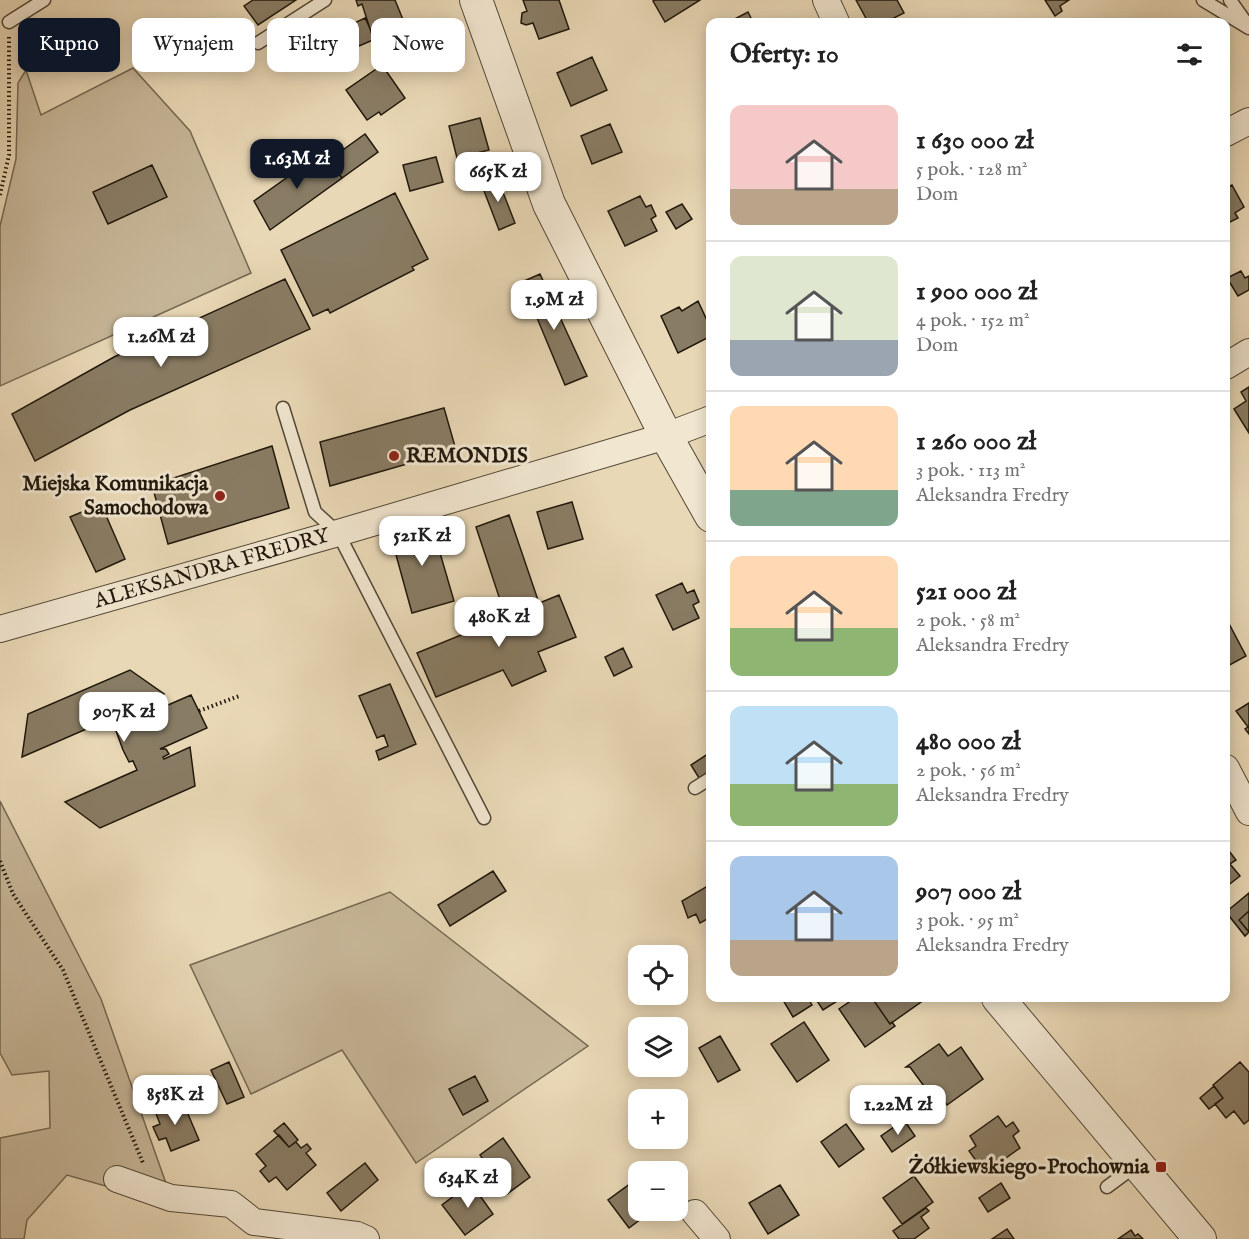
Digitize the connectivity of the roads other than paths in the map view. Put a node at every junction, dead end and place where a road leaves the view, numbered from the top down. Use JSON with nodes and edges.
{"nodes":[{"id":1,"x":44,"y":0,"type":"edge"},
{"id":2,"x":326,"y":0,"type":"edge"},
{"id":3,"x":476,"y":0,"type":"edge"},
{"id":4,"x":826,"y":0,"type":"edge"},
{"id":5,"x":1203,"y":0,"type":"edge"},
{"id":6,"x":1230,"y":0,"type":"edge"},
{"id":7,"x":834,"y":18,"type":"edge"},
{"id":8,"x":9,"y":22,"type":"road end"},
{"id":9,"x":258,"y":43,"type":"dead end"},
{"id":10,"x":1249,"y":121,"type":"edge"},
{"id":11,"x":1230,"y":131,"type":"edge"},
{"id":12,"x":1249,"y":352,"type":"edge"},
{"id":13,"x":1230,"y":364,"type":"edge"},
{"id":14,"x":283,"y":408,"type":"dead end"},
{"id":15,"x":706,"y":421,"type":"edge"},
{"id":16,"x":666,"y":436,"type":"junction"},
{"id":17,"x":706,"y":507,"type":"edge"},
{"id":18,"x":338,"y":533,"type":"junction"},
{"id":19,"x":0,"y":629,"type":"edge"},
{"id":20,"x":1230,"y":776,"type":"edge"},
{"id":21,"x":706,"y":781,"type":"edge"},
{"id":22,"x":695,"y":788,"type":"dead end"},
{"id":23,"x":1249,"y":812,"type":"edge"},
{"id":24,"x":484,"y":818,"type":"dead end"},
{"id":25,"x":1001,"y":1002,"type":"edge"},
{"id":26,"x":1138,"y":1164,"type":"junction"},
{"id":27,"x":117,"y":1179,"type":"dead end"},
{"id":28,"x":1107,"y":1187,"type":"dead end"},
{"id":29,"x":695,"y":1213,"type":"dead end"},
{"id":30,"x":366,"y":1239,"type":"edge"},
{"id":31,"x":717,"y":1239,"type":"edge"},
{"id":32,"x":1200,"y":1239,"type":"edge"}],
"edges":[{"from":1,"to":8,"type":"lane"},
{"from":2,"to":9,"type":"lane"},
{"from":3,"to":16,"type":"street"},
{"from":4,"to":7,"type":"street"},
{"from":5,"to":6,"type":"lane"},
{"from":10,"to":11,"type":"street"},
{"from":12,"to":13,"type":"street"},
{"from":14,"to":18,"type":"lane"},
{"from":15,"to":16,"type":"street","name":"ALEKSANDRA FREDRY"},
{"from":16,"to":17,"type":"street"},
{"from":16,"to":18,"type":"street","name":"ALEKSANDRA FREDRY"},
{"from":18,"to":19,"type":"street","name":"ALEKSANDRA FREDRY"},
{"from":18,"to":24,"type":"lane"},
{"from":20,"to":23,"type":"street"},
{"from":21,"to":22,"type":"lane"},
{"from":25,"to":26,"type":"street"},
{"from":26,"to":28,"type":"lane"},
{"from":26,"to":32,"type":"street"},
{"from":27,"to":30,"type":"street"},
{"from":29,"to":31,"type":"street"}]}
